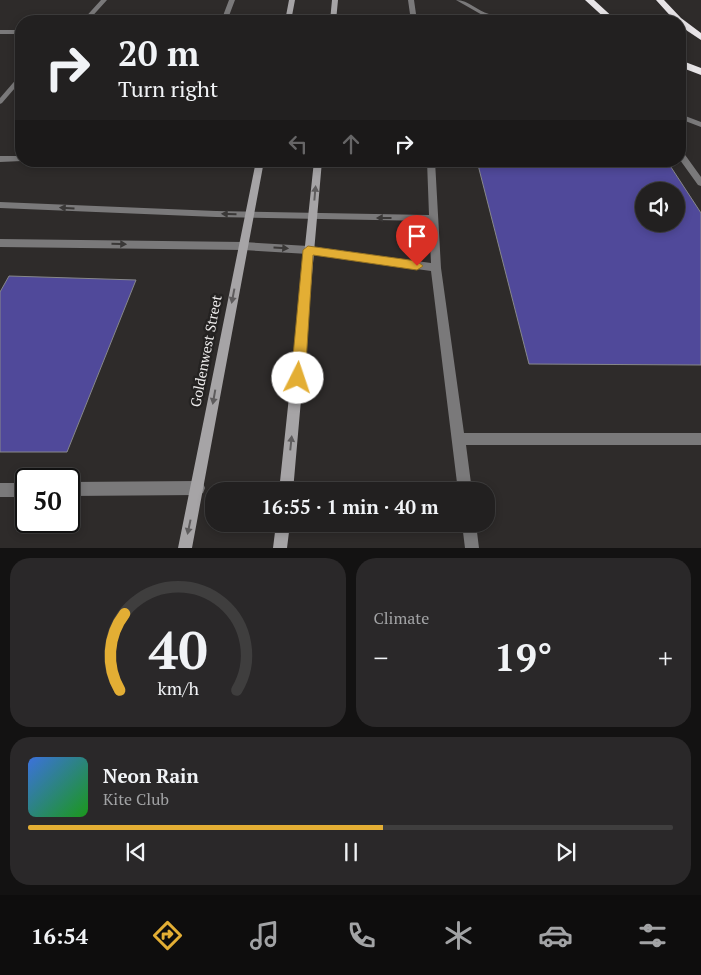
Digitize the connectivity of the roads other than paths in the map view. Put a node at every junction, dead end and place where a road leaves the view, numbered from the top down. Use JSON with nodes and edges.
{"nodes":[{"id":1,"x":104,"y":0,"type":"edge"},
{"id":2,"x":232,"y":0,"type":"edge"},
{"id":3,"x":292,"y":0,"type":"edge"},
{"id":4,"x":335,"y":0,"type":"edge"},
{"id":5,"x":411,"y":0,"type":"edge"},
{"id":6,"x":459,"y":0,"type":"edge"},
{"id":7,"x":589,"y":0,"type":"edge"},
{"id":8,"x":660,"y":0,"type":"edge"},
{"id":9,"x":90,"y":15,"type":"edge"},
{"id":10,"x":226,"y":15,"type":"edge"},
{"id":11,"x":289,"y":15,"type":"edge"},
{"id":12,"x":334,"y":15,"type":"edge"},
{"id":13,"x":413,"y":15,"type":"edge"},
{"id":14,"x":486,"y":15,"type":"edge"},
{"id":15,"x":606,"y":15,"type":"edge"},
{"id":16,"x":674,"y":15,"type":"edge"},
{"id":17,"x":686,"y":26,"type":"edge"},
{"id":18,"x":0,"y":32,"type":"edge"},
{"id":19,"x":15,"y":32,"type":"edge"},
{"id":20,"x":701,"y":37,"type":"edge"},
{"id":21,"x":686,"y":66,"type":"edge"},
{"id":22,"x":701,"y":72,"type":"edge"},
{"id":23,"x":15,"y":84,"type":"edge"},
{"id":24,"x":0,"y":102,"type":"edge"},
{"id":25,"x":686,"y":119,"type":"edge"},
{"id":26,"x":701,"y":125,"type":"edge"},
{"id":27,"x":0,"y":159,"type":"edge"},
{"id":28,"x":15,"y":159,"type":"edge"},
{"id":29,"x":686,"y":162,"type":"edge"},
{"id":30,"x":259,"y":167,"type":"edge"},
{"id":31,"x":317,"y":167,"type":"edge"},
{"id":32,"x":430,"y":167,"type":"edge"},
{"id":33,"x":701,"y":182,"type":"edge"},
{"id":34,"x":0,"y":205,"type":"edge"},
{"id":35,"x":249,"y":214,"type":"junction"},
{"id":36,"x":313,"y":218,"type":"junction"},
{"id":37,"x":433,"y":218,"type":"junction"},
{"id":38,"x":0,"y":243,"type":"edge"},
{"id":39,"x":244,"y":246,"type":"junction"},
{"id":40,"x":308,"y":250,"type":"junction"},
{"id":41,"x":436,"y":268,"type":"junction"},
{"id":42,"x":459,"y":439,"type":"junction"},
{"id":43,"x":701,"y":439,"type":"edge"},
{"id":44,"x":287,"y":482,"type":"edge"},
{"id":45,"x":464,"y":482,"type":"edge"},
{"id":46,"x":198,"y":488,"type":"junction"},
{"id":47,"x":80,"y":489,"type":"edge"},
{"id":48,"x":0,"y":490,"type":"edge"},
{"id":49,"x":15,"y":490,"type":"edge"},
{"id":50,"x":282,"y":532,"type":"edge"},
{"id":51,"x":470,"y":532,"type":"edge"},
{"id":52,"x":185,"y":548,"type":"edge"},
{"id":53,"x":280,"y":548,"type":"edge"},
{"id":54,"x":472,"y":548,"type":"edge"}],
"edges":[{"from":1,"to":9,"type":"lane"},
{"from":2,"to":10,"type":"lane"},
{"from":3,"to":11,"type":"main road"},
{"from":4,"to":12,"type":"main road"},
{"from":5,"to":13,"type":"lane"},
{"from":6,"to":14,"type":"lane"},
{"from":7,"to":15,"type":"highway"},
{"from":8,"to":16,"type":"highway"},
{"from":17,"to":20,"type":"highway"},
{"from":18,"to":19,"type":"lane"},
{"from":21,"to":22,"type":"highway"},
{"from":23,"to":24,"type":"lane"},
{"from":25,"to":26,"type":"lane"},
{"from":27,"to":28,"type":"lane"},
{"from":29,"to":33,"type":"lane"},
{"from":30,"to":35,"type":"main road","name":"Goldenwest Street"},
{"from":36,"to":31,"type":"main road","one_way":true},
{"from":32,"to":37,"type":"lane"},
{"from":35,"to":34,"type":"lane","one_way":true},
{"from":35,"to":36,"type":"lane"},
{"from":35,"to":39,"type":"main road","name":"Goldenwest Street"},
{"from":37,"to":36,"type":"lane","one_way":true},
{"from":36,"to":40,"type":"main road"},
{"from":37,"to":41,"type":"lane"},
{"from":38,"to":39,"type":"lane","one_way":true},
{"from":39,"to":40,"type":"lane","one_way":true},
{"from":39,"to":46,"type":"main road","name":"Goldenwest Street","one_way":true},
{"from":40,"to":41,"type":"lane"},
{"from":44,"to":40,"type":"main road","one_way":true},
{"from":41,"to":42,"type":"lane"},
{"from":42,"to":43,"type":"lane"},
{"from":42,"to":45,"type":"lane"},
{"from":46,"to":47,"type":"lane"},
{"from":46,"to":52,"type":"main road","name":"Goldenwest Street","one_way":true},
{"from":48,"to":49,"type":"lane"},
{"from":50,"to":53,"type":"main road"},
{"from":51,"to":54,"type":"lane"}]}
